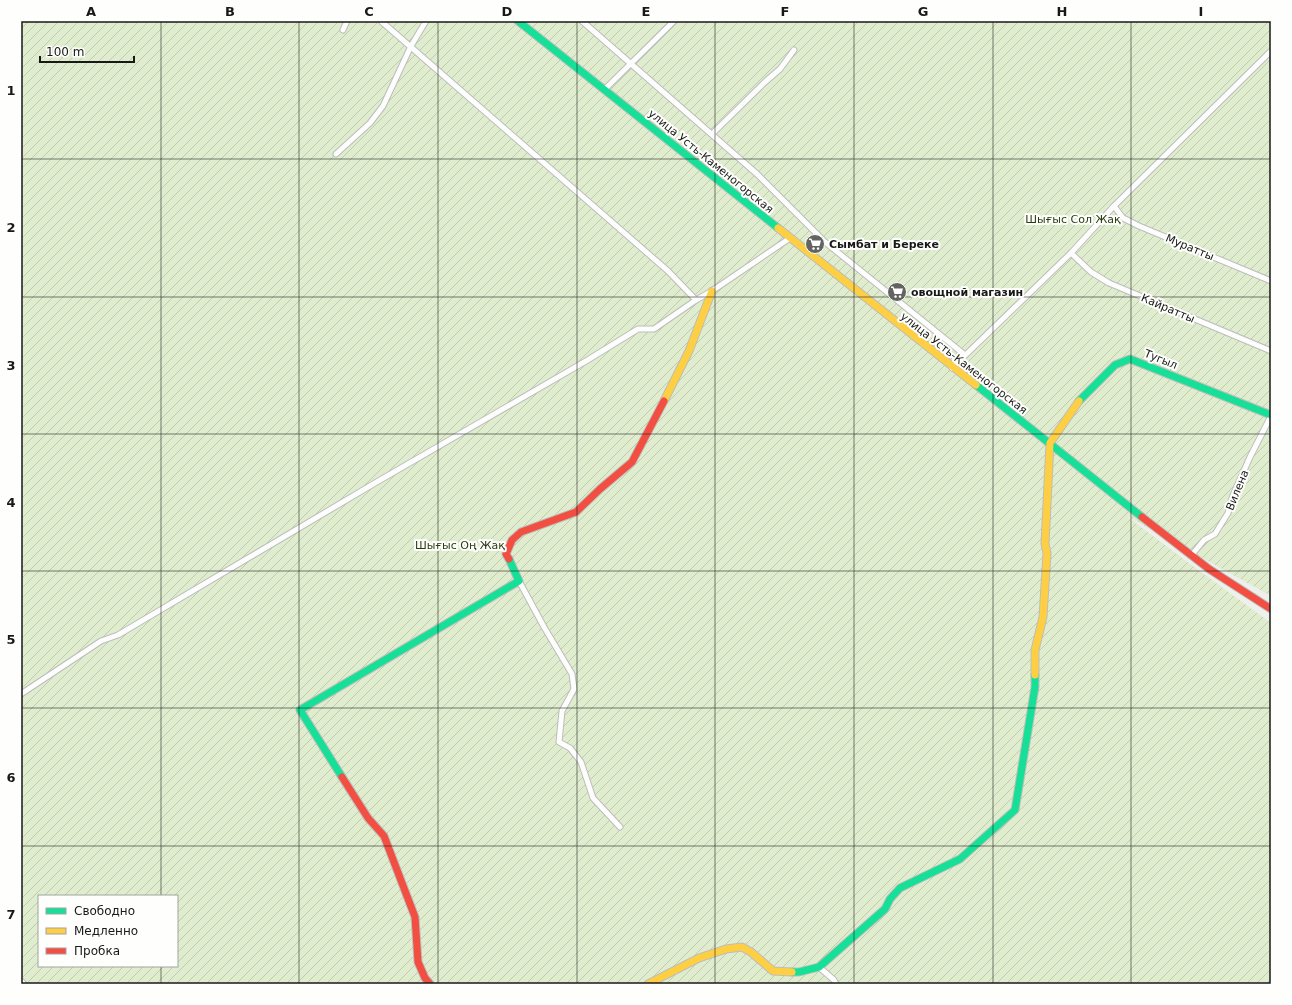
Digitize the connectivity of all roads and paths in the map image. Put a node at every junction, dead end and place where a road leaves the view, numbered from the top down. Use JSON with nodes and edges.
{"nodes":[{"id":1,"x":347,"y":21,"type":"edge"},
{"id":2,"x":382,"y":21,"type":"edge"},
{"id":3,"x":426,"y":21,"type":"edge"},
{"id":4,"x":518,"y":21,"type":"edge"},
{"id":5,"x":582,"y":21,"type":"edge"},
{"id":6,"x":674,"y":21,"type":"edge"},
{"id":7,"x":343,"y":30,"type":"dead end"},
{"id":8,"x":411,"y":46,"type":"junction"},
{"id":9,"x":794,"y":50,"type":"dead end"},
{"id":10,"x":1271,"y":51,"type":"edge"},
{"id":11,"x":631,"y":64,"type":"junction"},
{"id":12,"x":605,"y":89,"type":"junction"},
{"id":13,"x":712,"y":134,"type":"junction"},
{"id":14,"x":336,"y":154,"type":"dead end"},
{"id":15,"x":1114,"y":206,"type":"junction"},
{"id":16,"x":790,"y":238,"type":"junction"},
{"id":17,"x":1071,"y":253,"type":"junction"},
{"id":18,"x":1271,"y":280,"type":"edge"},
{"id":19,"x":712,"y":291,"type":"junction"},
{"id":20,"x":696,"y":300,"type":"junction"},
{"id":21,"x":1271,"y":351,"type":"edge"},
{"id":22,"x":966,"y":355,"type":"junction"},
{"id":23,"x":952,"y":368,"type":"junction"},
{"id":24,"x":1271,"y":415,"type":"edge"},
{"id":25,"x":1050,"y":443,"type":"junction"},
{"id":26,"x":1191,"y":556,"type":"junction"},
{"id":27,"x":519,"y":581,"type":"junction"},
{"id":28,"x":1271,"y":609,"type":"edge"},
{"id":29,"x":21,"y":694,"type":"edge"},
{"id":30,"x":620,"y":827,"type":"dead end"},
{"id":31,"x":819,"y":967,"type":"junction"},
{"id":32,"x":21,"y":981,"type":"edge"},
{"id":33,"x":24,"y":984,"type":"edge"},
{"id":34,"x":430,"y":984,"type":"edge"},
{"id":35,"x":648,"y":984,"type":"edge"},
{"id":36,"x":836,"y":984,"type":"edge"}],
"edges":[{"from":1,"to":7,"type":"street"},
{"from":2,"to":8,"type":"street"},
{"from":3,"to":8,"type":"street"},
{"from":4,"to":12,"type":"street","name":"улица Усть-Каменогорская"},
{"from":5,"to":11,"type":"street"},
{"from":6,"to":11,"type":"street"},
{"from":8,"to":14,"type":"street"},
{"from":8,"to":20,"type":"street"},
{"from":9,"to":13,"type":"street"},
{"from":10,"to":15,"type":"street"},
{"from":11,"to":12,"type":"street"},
{"from":11,"to":13,"type":"street"},
{"from":12,"to":16,"type":"street","name":"улица Усть-Каменогорская"},
{"from":13,"to":22,"type":"street"},
{"from":15,"to":17,"type":"street"},
{"from":15,"to":18,"type":"street","name":"Муратты"},
{"from":16,"to":19,"type":"street"},
{"from":16,"to":23,"type":"street","name":"улица Усть-Каменогорская"},
{"from":17,"to":21,"type":"street","name":"Кайратты"},
{"from":17,"to":22,"type":"street"},
{"from":19,"to":20,"type":"street"},
{"from":19,"to":27,"type":"street"},
{"from":20,"to":29,"type":"street"},
{"from":22,"to":23,"type":"street"},
{"from":23,"to":25,"type":"street","name":"улица Усть-Каменогорская"},
{"from":24,"to":25,"type":"street","name":"Тугыл"},
{"from":24,"to":26,"type":"street","name":"Вилена"},
{"from":25,"to":26,"type":"street","name":"улица Усть-Каменогорская"},
{"from":25,"to":31,"type":"street"},
{"from":26,"to":28,"type":"street","name":"улица Усть-Каменогорская"},
{"from":27,"to":30,"type":"street"},
{"from":27,"to":34,"type":"street"},
{"from":31,"to":35,"type":"street"},
{"from":31,"to":36,"type":"street"},
{"from":32,"to":33,"type":"street"}]}
